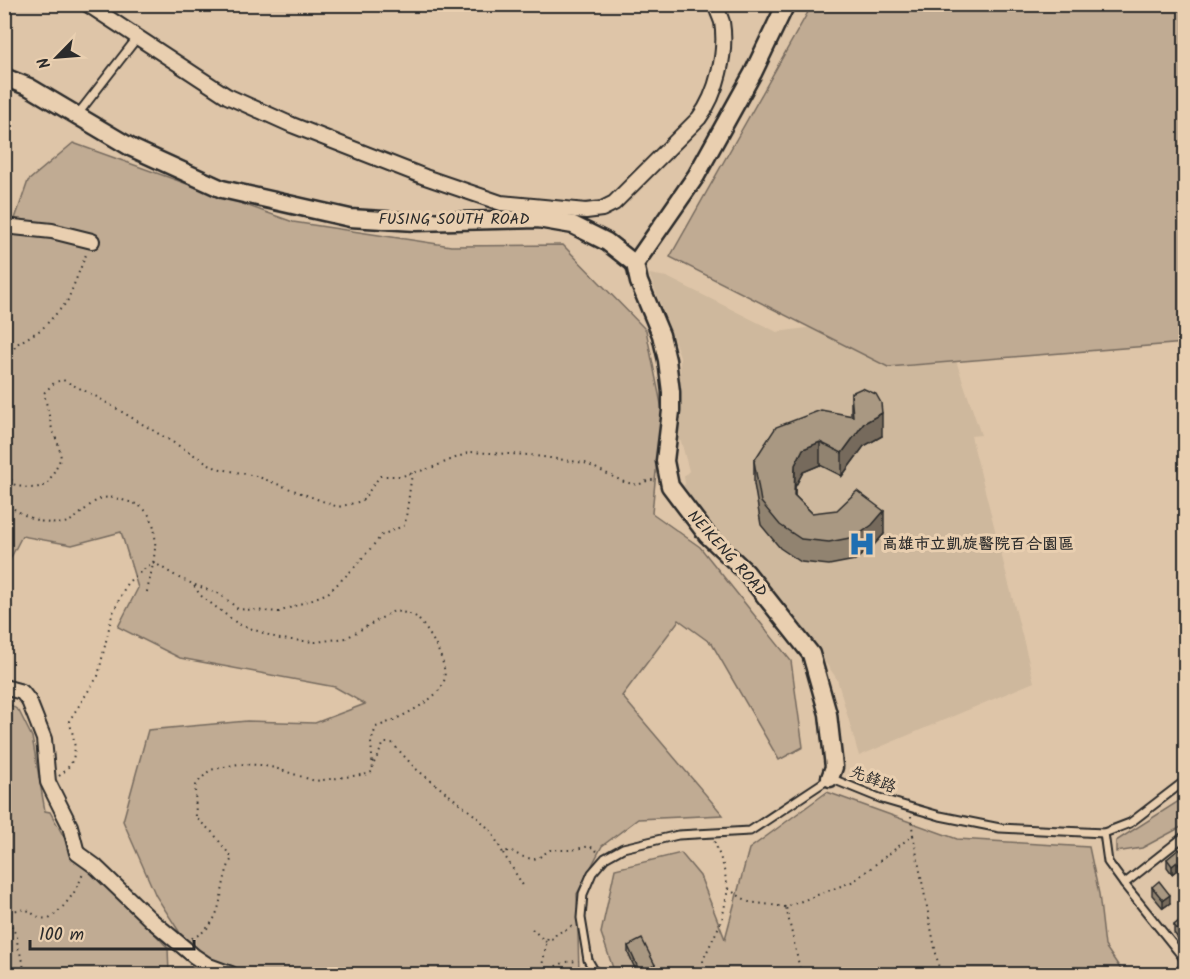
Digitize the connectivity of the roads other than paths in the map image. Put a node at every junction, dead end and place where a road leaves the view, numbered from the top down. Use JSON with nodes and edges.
{"nodes":[{"id":1,"x":87,"y":4,"type":"edge"},
{"id":2,"x":715,"y":4,"type":"edge"},
{"id":3,"x":786,"y":4,"type":"edge"},
{"id":4,"x":137,"y":38,"type":"junction"},
{"id":5,"x":4,"y":76,"type":"edge"},
{"id":6,"x":78,"y":114,"type":"junction"},
{"id":7,"x":4,"y":226,"type":"edge"},
{"id":8,"x":92,"y":241,"type":"road end"},
{"id":9,"x":635,"y":264,"type":"junction"},
{"id":10,"x":4,"y":687,"type":"edge"},
{"id":11,"x":830,"y":778,"type":"junction"},
{"id":12,"x":1185,"y":780,"type":"edge"},
{"id":13,"x":1104,"y":833,"type":"junction"},
{"id":14,"x":1185,"y":835,"type":"edge"},
{"id":15,"x":1124,"y":884,"type":"junction"},
{"id":16,"x":1185,"y":961,"type":"edge"},
{"id":17,"x":231,"y":975,"type":"edge"},
{"id":18,"x":596,"y":975,"type":"edge"}],
"edges":[{"from":1,"to":4,"type":"street"},
{"from":2,"to":4,"type":"street"},
{"from":3,"to":9,"type":"street"},
{"from":4,"to":6,"type":"lane"},
{"from":5,"to":6,"type":"street","name":"FUSING SOUTH ROAD"},
{"from":6,"to":9,"type":"street","name":"FUSING SOUTH ROAD"},
{"from":7,"to":8,"type":"street"},
{"from":9,"to":11,"type":"street","name":"NEIKENG ROAD"},
{"from":10,"to":17,"type":"street"},
{"from":11,"to":13,"type":"lane","name":"先鋒路"},
{"from":11,"to":18,"type":"lane","name":"先鋒路"},
{"from":12,"to":13,"type":"lane","name":"先鋒路"},
{"from":13,"to":15,"type":"lane"},
{"from":14,"to":15,"type":"lane"},
{"from":15,"to":16,"type":"lane"}]}
